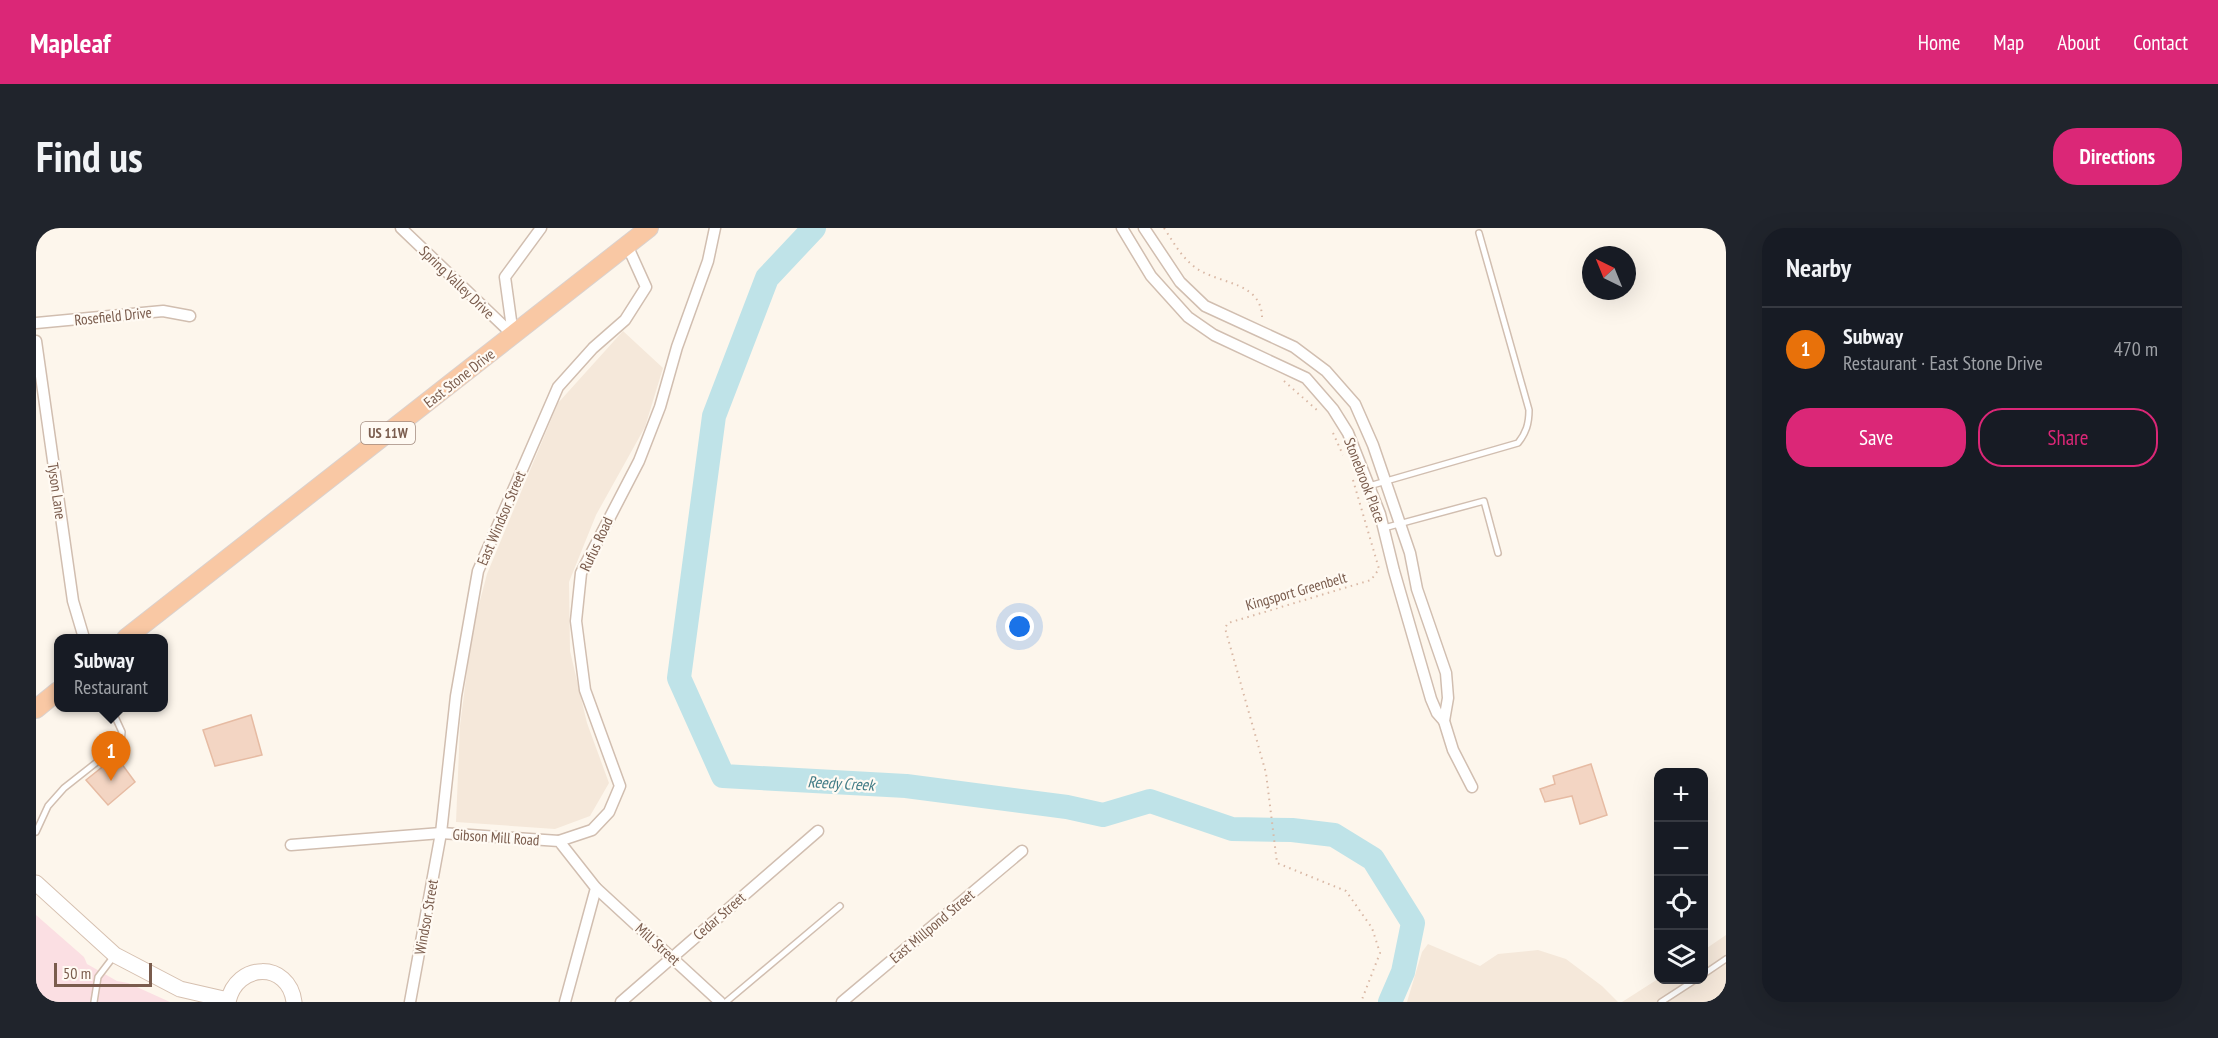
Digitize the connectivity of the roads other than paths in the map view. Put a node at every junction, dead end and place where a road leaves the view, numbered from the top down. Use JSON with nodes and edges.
{"nodes":[{"id":1,"x":401,"y":228,"type":"edge"},
{"id":2,"x":541,"y":228,"type":"edge"},
{"id":3,"x":650,"y":228,"type":"edge"},
{"id":4,"x":715,"y":228,"type":"edge"},
{"id":5,"x":1122,"y":228,"type":"edge"},
{"id":6,"x":1144,"y":228,"type":"edge"},
{"id":7,"x":1479,"y":233,"type":"dead end"},
{"id":8,"x":627,"y":245,"type":"junction"},
{"id":9,"x":190,"y":316,"type":"dead end"},
{"id":10,"x":36,"y":323,"type":"edge"},
{"id":11,"x":513,"y":335,"type":"junction"},
{"id":12,"x":36,"y":341,"type":"edge"},
{"id":13,"x":1386,"y":481,"type":"junction"},
{"id":14,"x":1370,"y":486,"type":"junction"},
{"id":15,"x":1400,"y":524,"type":"junction"},
{"id":16,"x":1384,"y":528,"type":"junction"},
{"id":17,"x":1498,"y":553,"type":"dead end"},
{"id":18,"x":83,"y":634,"type":"edge"},
{"id":19,"x":132,"y":634,"type":"edge"},
{"id":20,"x":54,"y":694,"type":"edge"},
{"id":21,"x":36,"y":709,"type":"edge"},
{"id":22,"x":113,"y":712,"type":"edge"},
{"id":23,"x":1444,"y":721,"type":"junction"},
{"id":24,"x":1472,"y":787,"type":"dead end"},
{"id":25,"x":818,"y":831,"type":"dead end"},
{"id":26,"x":36,"y":832,"type":"edge"},
{"id":27,"x":441,"y":832,"type":"junction"},
{"id":28,"x":559,"y":842,"type":"junction"},
{"id":29,"x":291,"y":845,"type":"dead end"},
{"id":30,"x":1022,"y":851,"type":"dead end"},
{"id":31,"x":36,"y":883,"type":"edge"},
{"id":32,"x":596,"y":888,"type":"junction"},
{"id":33,"x":840,"y":906,"type":"dead end"},
{"id":34,"x":116,"y":955,"type":"junction"},
{"id":35,"x":672,"y":956,"type":"junction"},
{"id":36,"x":1726,"y":959,"type":"edge"},
{"id":37,"x":1708,"y":971,"type":"edge"},
{"id":38,"x":1689,"y":984,"type":"edge"},
{"id":39,"x":228,"y":1001,"type":"edge"},
{"id":40,"x":94,"y":1002,"type":"edge"},
{"id":41,"x":294,"y":1002,"type":"edge"},
{"id":42,"x":410,"y":1002,"type":"edge"},
{"id":43,"x":565,"y":1002,"type":"edge"},
{"id":44,"x":621,"y":1002,"type":"edge"},
{"id":45,"x":720,"y":1002,"type":"edge"},
{"id":46,"x":726,"y":1002,"type":"edge"},
{"id":47,"x":842,"y":1002,"type":"edge"},
{"id":48,"x":1661,"y":1002,"type":"edge"}],
"edges":[{"from":1,"to":11,"type":"street","name":"Spring Valley Drive"},
{"from":2,"to":11,"type":"street"},
{"from":3,"to":8,"type":"highway","name":"East Stone Drive","number":"US 11W"},
{"from":4,"to":28,"type":"street","name":"Rufus Road"},
{"from":5,"to":14,"type":"street","name":"Stonebrook Place"},
{"from":6,"to":13,"type":"street","name":"Stonebrook Place"},
{"from":7,"to":13,"type":"lane"},
{"from":8,"to":11,"type":"highway","name":"East Stone Drive","number":"US 11W"},
{"from":8,"to":27,"type":"street","name":"East Windsor Street"},
{"from":9,"to":10,"type":"street","name":"Rosefield Drive"},
{"from":11,"to":19,"type":"highway","name":"East Stone Drive","number":"US 11W"},
{"from":12,"to":18,"type":"street","name":"Tyson Lane"},
{"from":13,"to":14,"type":"lane"},
{"from":13,"to":15,"type":"street","name":"Stonebrook Place"},
{"from":14,"to":16,"type":"street","name":"Stonebrook Place"},
{"from":15,"to":16,"type":"lane"},
{"from":15,"to":17,"type":"lane"},
{"from":15,"to":23,"type":"street","name":"Stonebrook Place"},
{"from":16,"to":23,"type":"street","name":"Stonebrook Place"},
{"from":20,"to":21,"type":"highway"},
{"from":22,"to":26,"type":"lane"},
{"from":23,"to":24,"type":"street","name":"Stonebrook Place"},
{"from":25,"to":35,"type":"street","name":"Cedar Street"},
{"from":27,"to":28,"type":"street","name":"Gibson Mill Road"},
{"from":27,"to":29,"type":"street","name":"Gibson Mill Road"},
{"from":27,"to":42,"type":"street","name":"Windsor Street"},
{"from":28,"to":32,"type":"street","name":"Gibson Mill Road"},
{"from":30,"to":47,"type":"street","name":"East Millpond Street"},
{"from":31,"to":34,"type":"main road"},
{"from":32,"to":35,"type":"street","name":"Mill Street"},
{"from":32,"to":43,"type":"street"},
{"from":33,"to":46,"type":"lane"},
{"from":34,"to":39,"type":"main road"},
{"from":34,"to":40,"type":"lane"},
{"from":35,"to":44,"type":"street","name":"Cedar Street"},
{"from":35,"to":45,"type":"street","name":"Mill Street"},
{"from":36,"to":37,"type":"lane"},
{"from":38,"to":48,"type":"lane"},
{"from":39,"to":41,"type":"main road"}]}
